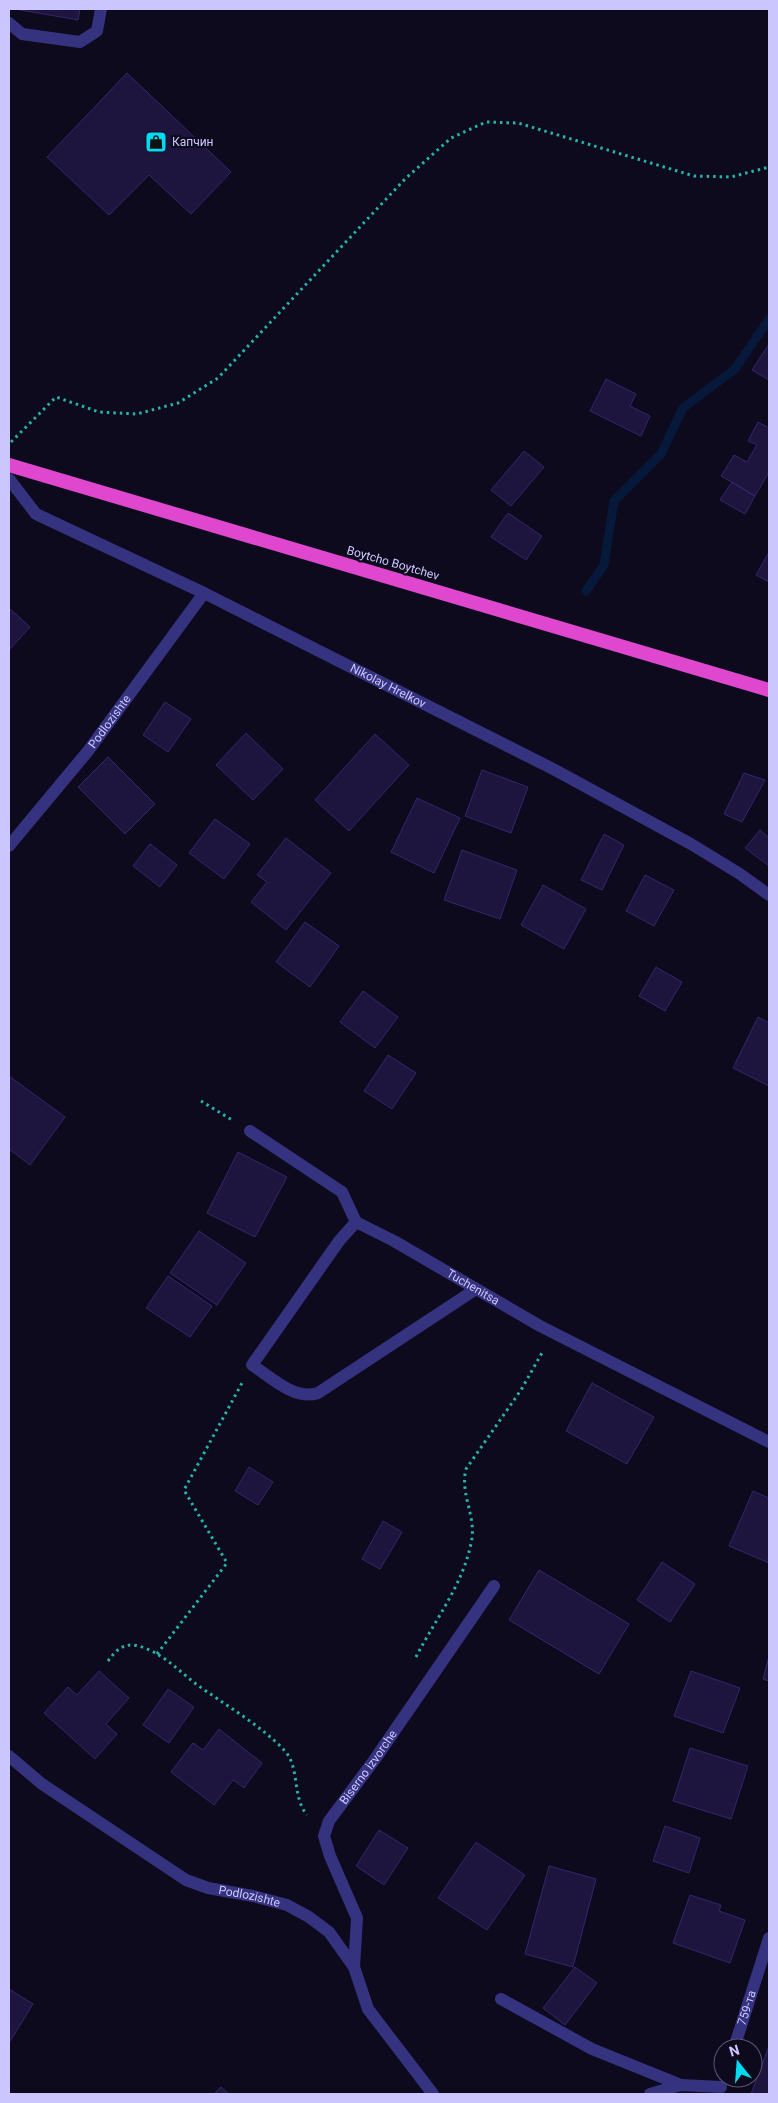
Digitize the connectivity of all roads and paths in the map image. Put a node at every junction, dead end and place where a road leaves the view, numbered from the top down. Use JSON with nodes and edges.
{"nodes":[{"id":1,"x":101,"y":9,"type":"edge"},
{"id":2,"x":9,"y":23,"type":"edge"},
{"id":3,"x":769,"y":167,"type":"edge"},
{"id":4,"x":9,"y":444,"type":"edge"},
{"id":5,"x":9,"y":465,"type":"edge"},
{"id":6,"x":9,"y":479,"type":"edge"},
{"id":7,"x":204,"y":593,"type":"junction"},
{"id":8,"x":769,"y":690,"type":"edge"},
{"id":9,"x":9,"y":846,"type":"edge"},
{"id":10,"x":769,"y":895,"type":"edge"},
{"id":11,"x":201,"y":1101,"type":"dead end"},
{"id":12,"x":250,"y":1131,"type":"joint"},
{"id":13,"x":356,"y":1222,"type":"junction"},
{"id":14,"x":476,"y":1289,"type":"junction"},
{"id":15,"x":553,"y":1333,"type":"junction"},
{"id":16,"x":252,"y":1365,"type":"junction"},
{"id":17,"x":769,"y":1442,"type":"edge"},
{"id":18,"x":494,"y":1586,"type":"dead end"},
{"id":19,"x":157,"y":1654,"type":"junction"},
{"id":20,"x":108,"y":1661,"type":"dead end"},
{"id":21,"x":413,"y":1663,"type":"dead end"},
{"id":22,"x":9,"y":1756,"type":"edge"},
{"id":23,"x":327,"y":1828,"type":"junction"},
{"id":24,"x":769,"y":1938,"type":"edge"},
{"id":25,"x":354,"y":1967,"type":"junction"},
{"id":26,"x":501,"y":1999,"type":"dead end"},
{"id":27,"x":737,"y":2038,"type":"edge"},
{"id":28,"x":681,"y":2085,"type":"junction"},
{"id":29,"x":713,"y":2087,"type":"edge"},
{"id":30,"x":433,"y":2094,"type":"edge"},
{"id":31,"x":650,"y":2094,"type":"edge"}],
"edges":[{"from":1,"to":2,"type":"street"},
{"from":3,"to":4,"type":"path"},
{"from":5,"to":8,"type":"highway","name":"Boytcho Boytchev"},
{"from":6,"to":7,"type":"street","name":"Nikolay Hrelkov"},
{"from":7,"to":9,"type":"street","name":"Podlozishte"},
{"from":7,"to":10,"type":"street","name":"Nikolay Hrelkov"},
{"from":11,"to":12,"type":"path"},
{"from":12,"to":13,"type":"street"},
{"from":13,"to":14,"type":"street","name":"Tuchenitsa"},
{"from":13,"to":16,"type":"street"},
{"from":14,"to":15,"type":"street","name":"Tuchenitsa"},
{"from":14,"to":16,"type":"street"},
{"from":15,"to":17,"type":"street","name":"Tuchenitsa"},
{"from":15,"to":21,"type":"path"},
{"from":16,"to":19,"type":"path"},
{"from":18,"to":23,"type":"street","name":"Biserno izvorche"},
{"from":19,"to":20,"type":"path"},
{"from":19,"to":23,"type":"path"},
{"from":22,"to":25,"type":"street","name":"Podlozishte"},
{"from":23,"to":25,"type":"street"},
{"from":24,"to":27,"type":"street","name":"759-та"},
{"from":25,"to":30,"type":"street","name":"Podlozishte"},
{"from":26,"to":28,"type":"street"},
{"from":28,"to":29,"type":"street"},
{"from":28,"to":31,"type":"street"}]}
